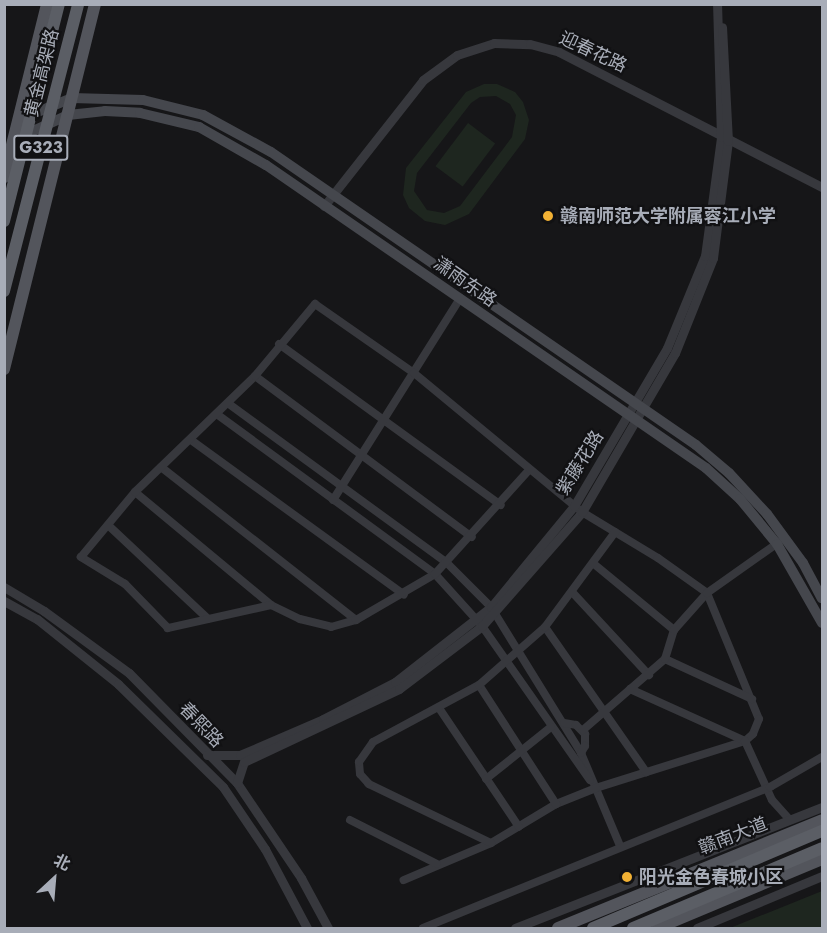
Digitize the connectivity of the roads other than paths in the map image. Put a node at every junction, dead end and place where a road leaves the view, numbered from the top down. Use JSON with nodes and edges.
{"nodes":[{"id":1,"x":47,"y":4,"type":"edge"},
{"id":2,"x":59,"y":4,"type":"edge"},
{"id":3,"x":78,"y":4,"type":"edge"},
{"id":4,"x":95,"y":4,"type":"edge"},
{"id":5,"x":717,"y":4,"type":"edge"},
{"id":6,"x":723,"y":4,"type":"edge"},
{"id":7,"x":72,"y":98,"type":"junction"},
{"id":8,"x":68,"y":115,"type":"junction"},
{"id":9,"x":19,"y":119,"type":"junction"},
{"id":10,"x":725,"y":139,"type":"junction"},
{"id":11,"x":14,"y":140,"type":"junction"},
{"id":12,"x":4,"y":177,"type":"edge"},
{"id":13,"x":822,"y":187,"type":"edge"},
{"id":14,"x":332,"y":193,"type":"junction"},
{"id":15,"x":324,"y":206,"type":"junction"},
{"id":16,"x":4,"y":221,"type":"edge"},
{"id":17,"x":4,"y":291,"type":"edge"},
{"id":18,"x":460,"y":298,"type":"junction"},
{"id":19,"x":279,"y":344,"type":"junction"},
{"id":20,"x":4,"y":369,"type":"edge"},
{"id":21,"x":414,"y":373,"type":"junction"},
{"id":22,"x":255,"y":376,"type":"junction"},
{"id":23,"x":229,"y":404,"type":"junction"},
{"id":24,"x":639,"y":408,"type":"junction"},
{"id":25,"x":218,"y":415,"type":"junction"},
{"id":26,"x":386,"y":419,"type":"junction"},
{"id":27,"x":632,"y":420,"type":"junction"},
{"id":28,"x":191,"y":440,"type":"junction"},
{"id":29,"x":362,"y":453,"type":"junction"},
{"id":30,"x":161,"y":467,"type":"junction"},
{"id":31,"x":528,"y":471,"type":"junction"},
{"id":32,"x":341,"y":487,"type":"junction"},
{"id":33,"x":135,"y":492,"type":"junction"},
{"id":34,"x":333,"y":500,"type":"junction"},
{"id":35,"x":501,"y":505,"type":"junction"},
{"id":36,"x":574,"y":506,"type":"junction"},
{"id":37,"x":582,"y":512,"type":"junction"},
{"id":38,"x":108,"y":525,"type":"junction"},
{"id":39,"x":615,"y":532,"type":"junction"},
{"id":40,"x":472,"y":537,"type":"junction"},
{"id":41,"x":781,"y":541,"type":"junction"},
{"id":42,"x":447,"y":562,"type":"junction"},
{"id":43,"x":594,"y":564,"type":"junction"},
{"id":44,"x":435,"y":574,"type":"junction"},
{"id":45,"x":4,"y":587,"type":"edge"},
{"id":46,"x":573,"y":593,"type":"junction"},
{"id":47,"x":707,"y":593,"type":"junction"},
{"id":48,"x":404,"y":595,"type":"junction"},
{"id":49,"x":822,"y":598,"type":"edge"},
{"id":50,"x":4,"y":601,"type":"edge"},
{"id":51,"x":271,"y":604,"type":"junction"},
{"id":52,"x":494,"y":611,"type":"junction"},
{"id":53,"x":475,"y":618,"type":"junction"},
{"id":54,"x":208,"y":619,"type":"junction"},
{"id":55,"x":356,"y":620,"type":"junction"},
{"id":56,"x":822,"y":623,"type":"edge"},
{"id":57,"x":482,"y":626,"type":"junction"},
{"id":58,"x":545,"y":627,"type":"junction"},
{"id":59,"x":674,"y":630,"type":"junction"},
{"id":60,"x":519,"y":649,"type":"junction"},
{"id":61,"x":506,"y":658,"type":"junction"},
{"id":62,"x":665,"y":659,"type":"junction"},
{"id":63,"x":649,"y":675,"type":"junction"},
{"id":64,"x":479,"y":685,"type":"junction"},
{"id":65,"x":630,"y":689,"type":"junction"},
{"id":66,"x":752,"y":699,"type":"junction"},
{"id":67,"x":439,"y":708,"type":"junction"},
{"id":68,"x":606,"y":711,"type":"junction"},
{"id":69,"x":564,"y":723,"type":"junction"},
{"id":70,"x":551,"y":727,"type":"junction"},
{"id":71,"x":583,"y":730,"type":"junction"},
{"id":72,"x":745,"y":741,"type":"junction"},
{"id":73,"x":521,"y":753,"type":"junction"},
{"id":74,"x":581,"y":753,"type":"junction"},
{"id":75,"x":207,"y":756,"type":"junction"},
{"id":76,"x":822,"y":757,"type":"edge"},
{"id":77,"x":646,"y":772,"type":"junction"},
{"id":78,"x":486,"y":779,"type":"junction"},
{"id":79,"x":237,"y":783,"type":"junction"},
{"id":80,"x":596,"y":788,"type":"junction"},
{"id":81,"x":766,"y":789,"type":"junction"},
{"id":82,"x":556,"y":804,"type":"junction"},
{"id":83,"x":822,"y":807,"type":"edge"},
{"id":84,"x":350,"y":820,"type":"dead end"},
{"id":85,"x":790,"y":820,"type":"junction"},
{"id":86,"x":822,"y":820,"type":"edge"},
{"id":87,"x":519,"y":827,"type":"junction"},
{"id":88,"x":822,"y":831,"type":"edge"},
{"id":89,"x":491,"y":843,"type":"junction"},
{"id":90,"x":620,"y":846,"type":"junction"},
{"id":91,"x":822,"y":848,"type":"edge"},
{"id":92,"x":822,"y":859,"type":"edge"},
{"id":93,"x":437,"y":864,"type":"junction"},
{"id":94,"x":822,"y":876,"type":"edge"},
{"id":95,"x":404,"y":880,"type":"dead end"},
{"id":96,"x":307,"y":928,"type":"edge"},
{"id":97,"x":327,"y":928,"type":"edge"},
{"id":98,"x":423,"y":928,"type":"edge"},
{"id":99,"x":515,"y":928,"type":"edge"},
{"id":100,"x":558,"y":928,"type":"edge"},
{"id":101,"x":593,"y":928,"type":"edge"},
{"id":102,"x":633,"y":928,"type":"edge"},
{"id":103,"x":657,"y":928,"type":"edge"},
{"id":104,"x":697,"y":928,"type":"edge"}],
"edges":[{"from":1,"to":9,"type":"main road"},
{"from":2,"to":16,"type":"highway","name":"黄金高架路","number":"G323","bridge":true},
{"from":3,"to":17,"type":"highway","name":"黄金高架路","number":"G323","bridge":true},
{"from":4,"to":7,"type":"main road"},
{"from":5,"to":10,"type":"street","name":"紫藤花路"},
{"from":6,"to":10,"type":"street","name":"紫藤花路"},
{"from":7,"to":8,"type":"main road"},
{"from":7,"to":9,"type":"main road","name":"潇雨东路"},
{"from":7,"to":14,"type":"main road","name":"潇雨东路"},
{"from":8,"to":11,"type":"main road","name":"潇雨东路"},
{"from":8,"to":15,"type":"main road","name":"潇雨东路"},
{"from":8,"to":20,"type":"main road"},
{"from":9,"to":11,"type":"main road"},
{"from":10,"to":13,"type":"street","name":"迎春花路"},
{"from":10,"to":14,"type":"street","name":"迎春花路"},
{"from":10,"to":24,"type":"street","name":"紫藤花路"},
{"from":11,"to":12,"type":"main road"},
{"from":14,"to":15,"type":"street","name":"迎春花路"},
{"from":14,"to":24,"type":"main road","name":"潇雨东路"},
{"from":15,"to":18,"type":"main road","name":"潇雨东路"},
{"from":18,"to":21,"type":"street"},
{"from":18,"to":27,"type":"main road","name":"潇雨东路"},
{"from":19,"to":21,"type":"street"},
{"from":19,"to":22,"type":"street"},
{"from":19,"to":26,"type":"street"},
{"from":21,"to":26,"type":"street"},
{"from":21,"to":31,"type":"street"},
{"from":22,"to":23,"type":"street"},
{"from":22,"to":29,"type":"street"},
{"from":23,"to":25,"type":"street"},
{"from":23,"to":32,"type":"street"},
{"from":24,"to":27,"type":"street","name":"紫藤花路"},
{"from":24,"to":41,"type":"main road","name":"潇雨东路"},
{"from":25,"to":28,"type":"street"},
{"from":25,"to":34,"type":"street"},
{"from":26,"to":29,"type":"street"},
{"from":26,"to":35,"type":"street"},
{"from":27,"to":36,"type":"street","name":"紫藤花路"},
{"from":27,"to":37,"type":"street","name":"紫藤花路"},
{"from":27,"to":41,"type":"main road","name":"潇雨东路"},
{"from":28,"to":30,"type":"street"},
{"from":28,"to":48,"type":"street"},
{"from":29,"to":32,"type":"street"},
{"from":29,"to":40,"type":"street"},
{"from":30,"to":33,"type":"street"},
{"from":30,"to":55,"type":"street"},
{"from":31,"to":35,"type":"street"},
{"from":31,"to":36,"type":"street"},
{"from":32,"to":34,"type":"street"},
{"from":32,"to":42,"type":"street"},
{"from":33,"to":38,"type":"street"},
{"from":33,"to":51,"type":"street"},
{"from":34,"to":44,"type":"street"},
{"from":35,"to":40,"type":"street"},
{"from":36,"to":37,"type":"street"},
{"from":36,"to":52,"type":"street","name":"紫藤花路"},
{"from":37,"to":39,"type":"street"},
{"from":37,"to":52,"type":"street","name":"紫藤花路"},
{"from":38,"to":54,"type":"street"},
{"from":38,"to":54,"type":"street"},
{"from":39,"to":43,"type":"street"},
{"from":39,"to":47,"type":"street"},
{"from":40,"to":42,"type":"street"},
{"from":41,"to":47,"type":"street"},
{"from":41,"to":49,"type":"main road","name":"潇雨东路"},
{"from":41,"to":56,"type":"main road","name":"潇雨东路"},
{"from":42,"to":44,"type":"street"},
{"from":42,"to":52,"type":"street"},
{"from":43,"to":46,"type":"street"},
{"from":43,"to":59,"type":"street"},
{"from":44,"to":48,"type":"street"},
{"from":44,"to":53,"type":"street"},
{"from":45,"to":75,"type":"street","name":"春熙路"},
{"from":46,"to":58,"type":"street"},
{"from":46,"to":63,"type":"street"},
{"from":47,"to":59,"type":"street"},
{"from":47,"to":66,"type":"street"},
{"from":48,"to":55,"type":"street"},
{"from":50,"to":96,"type":"street","name":"春熙路"},
{"from":51,"to":54,"type":"street"},
{"from":51,"to":55,"type":"street"},
{"from":52,"to":53,"type":"street","name":"紫藤花路"},
{"from":52,"to":57,"type":"street","name":"紫藤花路"},
{"from":52,"to":60,"type":"street"},
{"from":53,"to":57,"type":"street"},
{"from":53,"to":75,"type":"street","name":"紫藤花路"},
{"from":57,"to":61,"type":"street"},
{"from":57,"to":79,"type":"street","name":"紫藤花路"},
{"from":58,"to":60,"type":"street"},
{"from":58,"to":68,"type":"street"},
{"from":59,"to":62,"type":"street"},
{"from":60,"to":61,"type":"street"},
{"from":60,"to":69,"type":"street"},
{"from":61,"to":64,"type":"street"},
{"from":61,"to":70,"type":"street"},
{"from":62,"to":63,"type":"street"},
{"from":62,"to":66,"type":"street"},
{"from":63,"to":65,"type":"street"},
{"from":64,"to":67,"type":"street"},
{"from":64,"to":73,"type":"street"},
{"from":65,"to":68,"type":"street"},
{"from":65,"to":72,"type":"street"},
{"from":66,"to":72,"type":"street"},
{"from":67,"to":78,"type":"street"},
{"from":67,"to":89,"type":"street"},
{"from":68,"to":71,"type":"street"},
{"from":68,"to":77,"type":"street"},
{"from":69,"to":71,"type":"street"},
{"from":69,"to":74,"type":"street"},
{"from":70,"to":73,"type":"street"},
{"from":70,"to":80,"type":"street"},
{"from":71,"to":74,"type":"street"},
{"from":72,"to":77,"type":"street"},
{"from":72,"to":81,"type":"street"},
{"from":73,"to":78,"type":"street"},
{"from":73,"to":82,"type":"street"},
{"from":74,"to":80,"type":"street"},
{"from":75,"to":79,"type":"street","name":"春熙路"},
{"from":76,"to":81,"type":"street"},
{"from":77,"to":80,"type":"street"},
{"from":78,"to":87,"type":"street"},
{"from":79,"to":97,"type":"street","name":"春熙路"},
{"from":80,"to":82,"type":"street"},
{"from":80,"to":90,"type":"street"},
{"from":81,"to":85,"type":"street"},
{"from":81,"to":90,"type":"street"},
{"from":82,"to":87,"type":"street"},
{"from":83,"to":85,"type":"street"},
{"from":84,"to":93,"type":"street"},
{"from":85,"to":99,"type":"street"},
{"from":86,"to":100,"type":"main road","name":"赣南大道"},
{"from":87,"to":89,"type":"street"},
{"from":88,"to":101,"type":"highway"},
{"from":89,"to":93,"type":"street"},
{"from":90,"to":98,"type":"street"},
{"from":91,"to":102,"type":"highway"},
{"from":92,"to":103,"type":"main road"},
{"from":93,"to":95,"type":"street"},
{"from":94,"to":104,"type":"street"}]}
